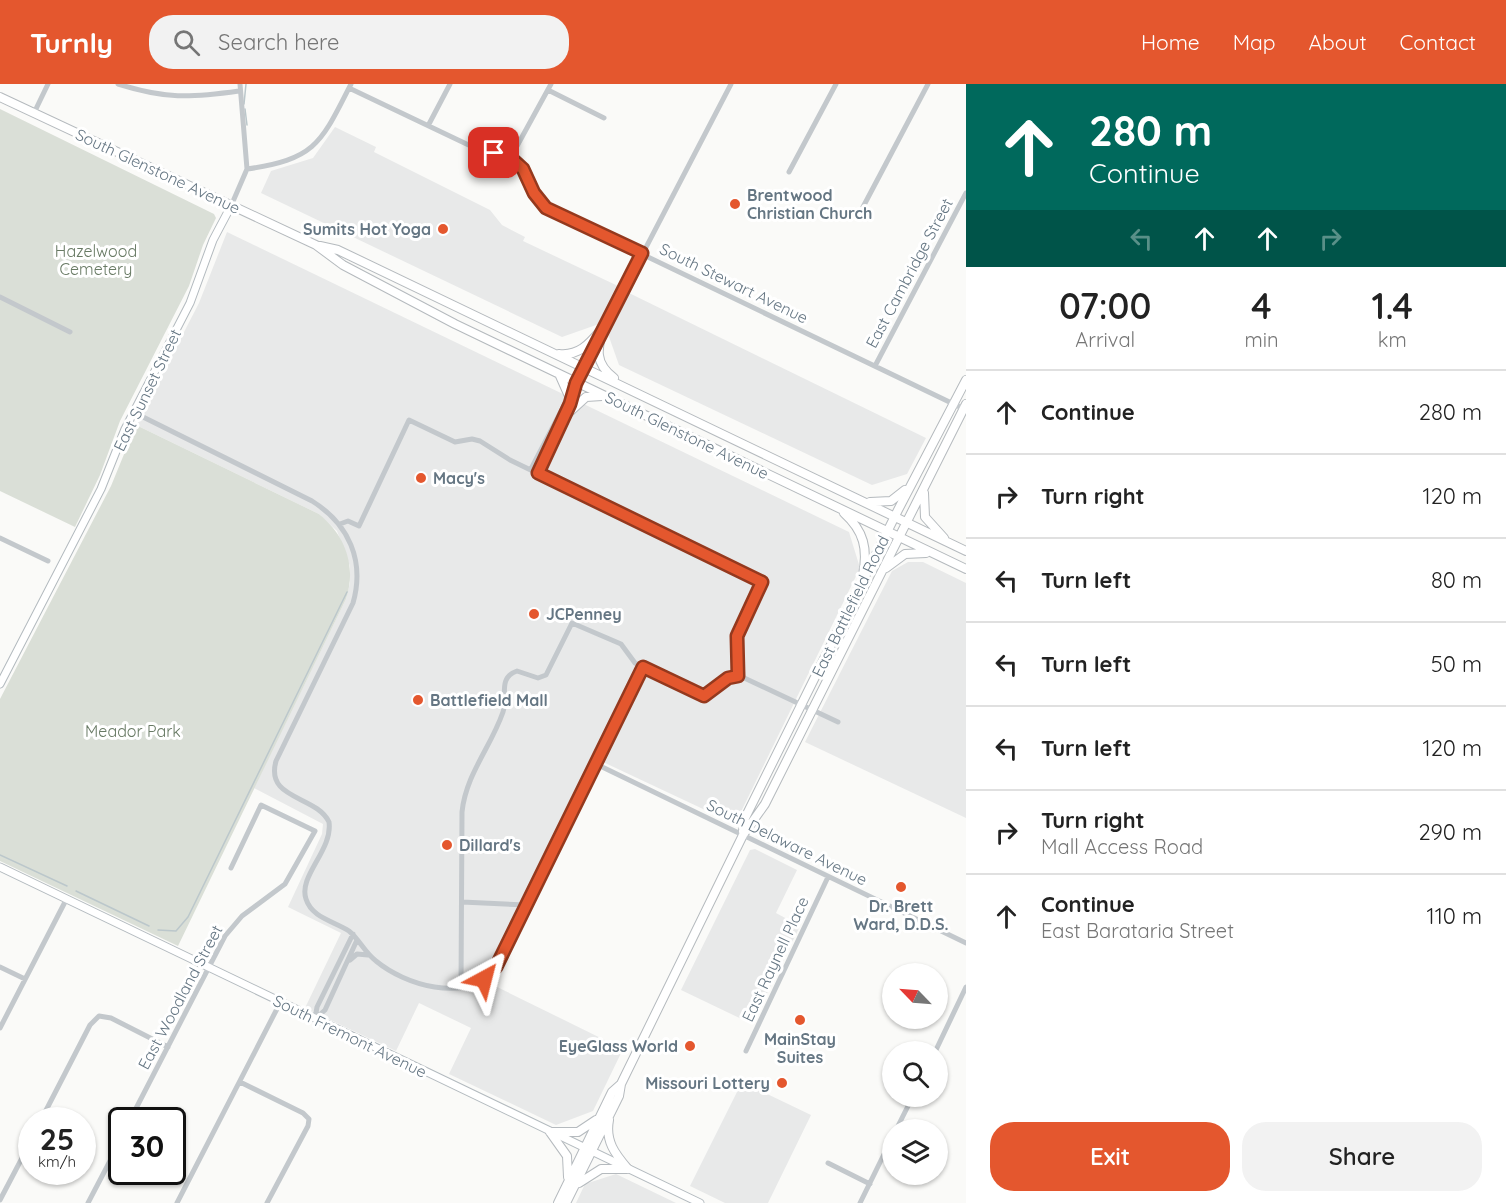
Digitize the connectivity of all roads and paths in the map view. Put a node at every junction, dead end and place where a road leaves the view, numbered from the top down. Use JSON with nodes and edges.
{"nodes":[{"id":1,"x":48,"y":84,"type":"edge"},
{"id":2,"x":118,"y":84,"type":"edge"},
{"id":3,"x":450,"y":84,"type":"edge"},
{"id":4,"x":731,"y":84,"type":"edge"},
{"id":5,"x":836,"y":84,"type":"edge"},
{"id":6,"x":928,"y":84,"type":"edge"},
{"id":7,"x":350,"y":86,"type":"edge"},
{"id":8,"x":239,"y":87,"type":"edge"},
{"id":9,"x":549,"y":87,"type":"edge"},
{"id":10,"x":0,"y":97,"type":"edge"},
{"id":11,"x":34,"y":113,"type":"junction"},
{"id":12,"x":604,"y":118,"type":"dead end"},
{"id":13,"x":429,"y":124,"type":"junction"},
{"id":14,"x":511,"y":158,"type":"junction"},
{"id":15,"x":247,"y":169,"type":"junction"},
{"id":16,"x":789,"y":172,"type":"dead end"},
{"id":17,"x":966,"y":193,"type":"edge"},
{"id":18,"x":231,"y":206,"type":"junction"},
{"id":19,"x":863,"y":207,"type":"dead end"},
{"id":20,"x":316,"y":245,"type":"junction"},
{"id":21,"x":642,"y":253,"type":"junction"},
{"id":22,"x":0,"y":297,"type":"edge"},
{"id":23,"x":604,"y":327,"type":"junction"},
{"id":24,"x":70,"y":332,"type":"dead end"},
{"id":25,"x":555,"y":353,"type":"junction"},
{"id":26,"x":876,"y":366,"type":"junction"},
{"id":27,"x":584,"y":367,"type":"junction"},
{"id":28,"x":559,"y":375,"type":"junction"},
{"id":29,"x":966,"y":380,"type":"edge"},
{"id":30,"x":576,"y":383,"type":"junction"},
{"id":31,"x":629,"y":389,"type":"junction"},
{"id":32,"x":568,"y":394,"type":"junction"},
{"id":33,"x":607,"y":397,"type":"junction"},
{"id":34,"x":953,"y":404,"type":"junction"},
{"id":35,"x":965,"y":407,"type":"edge"},
{"id":36,"x":133,"y":412,"type":"junction"},
{"id":37,"x":564,"y":417,"type":"junction"},
{"id":38,"x":531,"y":469,"type":"junction"},
{"id":39,"x":538,"y":473,"type":"junction"},
{"id":40,"x":912,"y":482,"type":"junction"},
{"id":41,"x":925,"y":485,"type":"junction"},
{"id":42,"x":865,"y":502,"type":"junction"},
{"id":43,"x":838,"y":508,"type":"junction"},
{"id":44,"x":895,"y":516,"type":"junction"},
{"id":45,"x":906,"y":522,"type":"junction"},
{"id":46,"x":340,"y":524,"type":"junction"},
{"id":47,"x":887,"y":532,"type":"junction"},
{"id":48,"x":899,"y":537,"type":"junction"},
{"id":49,"x":0,"y":538,"type":"edge"},
{"id":50,"x":947,"y":542,"type":"junction"},
{"id":51,"x":966,"y":550,"type":"edge"},
{"id":52,"x":937,"y":555,"type":"junction"},
{"id":53,"x":48,"y":561,"type":"dead end"},
{"id":54,"x":966,"y":569,"type":"edge"},
{"id":55,"x":880,"y":575,"type":"junction"},
{"id":56,"x":861,"y":584,"type":"junction"},
{"id":57,"x":643,"y":667,"type":"junction"},
{"id":58,"x":739,"y":676,"type":"junction"},
{"id":59,"x":0,"y":684,"type":"edge"},
{"id":60,"x":802,"y":704,"type":"junction"},
{"id":61,"x":811,"y":709,"type":"junction"},
{"id":62,"x":838,"y":722,"type":"dead end"},
{"id":63,"x":596,"y":764,"type":"junction"},
{"id":64,"x":742,"y":835,"type":"junction"},
{"id":65,"x":0,"y":867,"type":"edge"},
{"id":66,"x":231,"y":868,"type":"dead end"},
{"id":67,"x":828,"y":877,"type":"junction"},
{"id":68,"x":66,"y":900,"type":"junction"},
{"id":69,"x":462,"y":902,"type":"junction"},
{"id":70,"x":526,"y":905,"type":"junction"},
{"id":71,"x":352,"y":934,"type":"junction"},
{"id":72,"x":357,"y":940,"type":"junction"},
{"id":73,"x":966,"y":943,"type":"edge"},
{"id":74,"x":369,"y":955,"type":"junction"},
{"id":75,"x":347,"y":964,"type":"junction"},
{"id":76,"x":0,"y":967,"type":"edge"},
{"id":77,"x":209,"y":969,"type":"junction"},
{"id":78,"x":25,"y":979,"type":"junction"},
{"id":79,"x":461,"y":986,"type":"junction"},
{"id":80,"x":966,"y":987,"type":"edge"},
{"id":81,"x":280,"y":1003,"type":"junction"},
{"id":82,"x":315,"y":1019,"type":"junction"},
{"id":83,"x":0,"y":1028,"type":"edge"},
{"id":84,"x":940,"y":1041,"type":"edge"},
{"id":85,"x":168,"y":1047,"type":"junction"},
{"id":86,"x":746,"y":1052,"type":"dead end"},
{"id":87,"x":240,"y":1082,"type":"junction"},
{"id":88,"x":621,"y":1084,"type":"junction"},
{"id":89,"x":48,"y":1107,"type":"edge"},
{"id":90,"x":137,"y":1107,"type":"edge"},
{"id":91,"x":610,"y":1113,"type":"junction"},
{"id":92,"x":600,"y":1114,"type":"junction"},
{"id":93,"x":550,"y":1132,"type":"junction"},
{"id":94,"x":587,"y":1150,"type":"junction"},
{"id":95,"x":882,"y":1158,"type":"edge"},
{"id":96,"x":828,"y":1163,"type":"dead end"},
{"id":97,"x":108,"y":1165,"type":"edge"},
{"id":98,"x":18,"y":1166,"type":"edge"},
{"id":99,"x":628,"y":1169,"type":"junction"},
{"id":100,"x":567,"y":1181,"type":"junction"},
{"id":101,"x":870,"y":1184,"type":"junction"},
{"id":102,"x":573,"y":1188,"type":"junction"},
{"id":103,"x":0,"y":1200,"type":"edge"},
{"id":104,"x":88,"y":1203,"type":"edge"},
{"id":105,"x":177,"y":1203,"type":"edge"},
{"id":106,"x":267,"y":1203,"type":"edge"},
{"id":107,"x":558,"y":1203,"type":"edge"},
{"id":108,"x":566,"y":1203,"type":"edge"},
{"id":109,"x":700,"y":1203,"type":"edge"},
{"id":110,"x":860,"y":1203,"type":"edge"}],
"edges":[{"from":1,"to":11,"type":"street"},
{"from":2,"to":8,"type":"street"},
{"from":3,"to":13,"type":"street"},
{"from":4,"to":21,"type":"street"},
{"from":5,"to":16,"type":"street"},
{"from":6,"to":19,"type":"street"},
{"from":7,"to":13,"type":"street"},
{"from":7,"to":15,"type":"street"},
{"from":8,"to":15,"type":"street","name":"East Sunset Street"},
{"from":9,"to":12,"type":"street"},
{"from":9,"to":14,"type":"street"},
{"from":10,"to":11,"type":"main road","name":"South Glenstone Avenue"},
{"from":11,"to":18,"type":"main road","name":"South Glenstone Avenue"},
{"from":13,"to":14,"type":"street"},
{"from":14,"to":21,"type":"street","name":"South Stewart Avenue"},
{"from":15,"to":18,"type":"street","name":"East Sunset Street"},
{"from":17,"to":26,"type":"street","name":"East Cambridge Street"},
{"from":18,"to":20,"type":"main road","name":"South Glenstone Avenue"},
{"from":18,"to":36,"type":"main road","name":"East Sunset Street"},
{"from":20,"to":25,"type":"main road","name":"South Glenstone Avenue"},
{"from":20,"to":28,"type":"main road","name":"South Glenstone Avenue"},
{"from":21,"to":23,"type":"street"},
{"from":21,"to":26,"type":"street","name":"South Stewart Avenue"},
{"from":22,"to":24,"type":"street"},
{"from":23,"to":25,"type":"main road"},
{"from":23,"to":27,"type":"street"},
{"from":23,"to":31,"type":"main road"},
{"from":25,"to":27,"type":"main road","name":"South Glenstone Avenue"},
{"from":26,"to":34,"type":"street","name":"South Stewart Avenue"},
{"from":27,"to":30,"type":"street"},
{"from":27,"to":31,"type":"main road","name":"South Glenstone Avenue"},
{"from":28,"to":30,"type":"main road","name":"South Glenstone Avenue"},
{"from":28,"to":32,"type":"main road"},
{"from":29,"to":34,"type":"main road","name":"East Battlefield Road"},
{"from":30,"to":32,"type":"street"},
{"from":30,"to":33,"type":"main road","name":"South Glenstone Avenue"},
{"from":30,"to":37,"type":"street"},
{"from":31,"to":42,"type":"main road","name":"South Glenstone Avenue"},
{"from":32,"to":38,"type":"street"},
{"from":33,"to":37,"type":"main road"},
{"from":33,"to":43,"type":"main road","name":"South Glenstone Avenue"},
{"from":34,"to":35,"type":"street","name":"South Stewart Avenue"},
{"from":34,"to":40,"type":"main road","name":"East Battlefield Road"},
{"from":35,"to":41,"type":"main road","name":"East Battlefield Road"},
{"from":36,"to":46,"type":"street"},
{"from":36,"to":59,"type":"main road","name":"East Sunset Street"},
{"from":37,"to":39,"type":"street"},
{"from":38,"to":39,"type":"street"},
{"from":38,"to":46,"type":"street"},
{"from":39,"to":58,"type":"street"},
{"from":40,"to":42,"type":"main road"},
{"from":40,"to":44,"type":"main road","name":"East Battlefield Road"},
{"from":41,"to":45,"type":"main road","name":"East Battlefield Road"},
{"from":41,"to":50,"type":"main road"},
{"from":42,"to":44,"type":"main road","name":"South Glenstone Avenue"},
{"from":43,"to":47,"type":"main road","name":"South Glenstone Avenue"},
{"from":43,"to":56,"type":"main road"},
{"from":44,"to":45,"type":"main road","name":"South Glenstone Avenue"},
{"from":44,"to":47,"type":"main road","name":"East Battlefield Road"},
{"from":45,"to":48,"type":"main road","name":"East Battlefield Road"},
{"from":45,"to":50,"type":"main road","name":"South Glenstone Avenue"},
{"from":46,"to":71,"type":"street"},
{"from":47,"to":48,"type":"main road","name":"South Glenstone Avenue"},
{"from":47,"to":56,"type":"main road","name":"East Battlefield Road"},
{"from":48,"to":52,"type":"main road","name":"South Glenstone Avenue"},
{"from":48,"to":55,"type":"main road","name":"East Battlefield Road"},
{"from":49,"to":53,"type":"street"},
{"from":50,"to":51,"type":"main road","name":"South Glenstone Avenue"},
{"from":52,"to":54,"type":"main road","name":"South Glenstone Avenue"},
{"from":52,"to":55,"type":"main road"},
{"from":55,"to":61,"type":"main road","name":"East Battlefield Road"},
{"from":56,"to":60,"type":"main road","name":"East Battlefield Road"},
{"from":57,"to":58,"type":"street"},
{"from":57,"to":63,"type":"street"},
{"from":57,"to":69,"type":"street"},
{"from":58,"to":60,"type":"street"},
{"from":60,"to":61,"type":"street"},
{"from":60,"to":64,"type":"main road","name":"East Battlefield Road"},
{"from":61,"to":62,"type":"street"},
{"from":61,"to":64,"type":"main road","name":"East Battlefield Road"},
{"from":63,"to":64,"type":"street","name":"South Delaware Avenue"},
{"from":63,"to":70,"type":"street"},
{"from":64,"to":67,"type":"street","name":"South Delaware Avenue"},
{"from":64,"to":88,"type":"main road","name":"East Battlefield Road"},
{"from":65,"to":68,"type":"main road","name":"South Fremont Avenue"},
{"from":66,"to":77,"type":"street","name":"East Woodland Street"},
{"from":67,"to":73,"type":"street","name":"South Delaware Avenue"},
{"from":67,"to":86,"type":"street","name":"East Raynell Place"},
{"from":68,"to":77,"type":"main road","name":"South Fremont Avenue"},
{"from":68,"to":78,"type":"street"},
{"from":69,"to":70,"type":"street"},
{"from":69,"to":79,"type":"street"},
{"from":70,"to":79,"type":"street"},
{"from":71,"to":72,"type":"street"},
{"from":71,"to":82,"type":"street"},
{"from":72,"to":74,"type":"street"},
{"from":72,"to":75,"type":"street"},
{"from":74,"to":75,"type":"street"},
{"from":74,"to":79,"type":"street"},
{"from":75,"to":82,"type":"street"},
{"from":76,"to":78,"type":"street"},
{"from":77,"to":81,"type":"main road","name":"South Fremont Avenue"},
{"from":77,"to":85,"type":"street","name":"East Woodland Street"},
{"from":78,"to":83,"type":"street"},
{"from":80,"to":84,"type":"street"},
{"from":81,"to":82,"type":"main road","name":"South Fremont Avenue"},
{"from":81,"to":87,"type":"street"},
{"from":82,"to":93,"type":"main road","name":"South Fremont Avenue"},
{"from":85,"to":89,"type":"street"},
{"from":85,"to":90,"type":"street","name":"East Woodland Street"},
{"from":87,"to":105,"type":"street"},
{"from":87,"to":106,"type":"street"},
{"from":88,"to":91,"type":"main road","name":"East Battlefield Road"},
{"from":88,"to":92,"type":"main road","name":"East Battlefield Road"},
{"from":91,"to":94,"type":"main road","name":"East Battlefield Road"},
{"from":91,"to":99,"type":"main road"},
{"from":92,"to":93,"type":"main road"},
{"from":92,"to":94,"type":"main road","name":"East Battlefield Road"},
{"from":93,"to":94,"type":"main road","name":"South Fremont Avenue"},
{"from":93,"to":100,"type":"main road"},
{"from":94,"to":99,"type":"main road","name":"South Fremont Avenue"},
{"from":94,"to":100,"type":"main road","name":"East Battlefield Road"},
{"from":94,"to":102,"type":"main road","name":"East Battlefield Road"},
{"from":95,"to":101,"type":"street"},
{"from":96,"to":101,"type":"street"},
{"from":97,"to":104,"type":"street"},
{"from":98,"to":103,"type":"street"},
{"from":99,"to":102,"type":"main road"},
{"from":99,"to":109,"type":"main road","name":"South Fremont Avenue"},
{"from":100,"to":107,"type":"main road","name":"East Battlefield Road"},
{"from":101,"to":110,"type":"street"},
{"from":102,"to":108,"type":"main road","name":"East Battlefield Road"}]}
